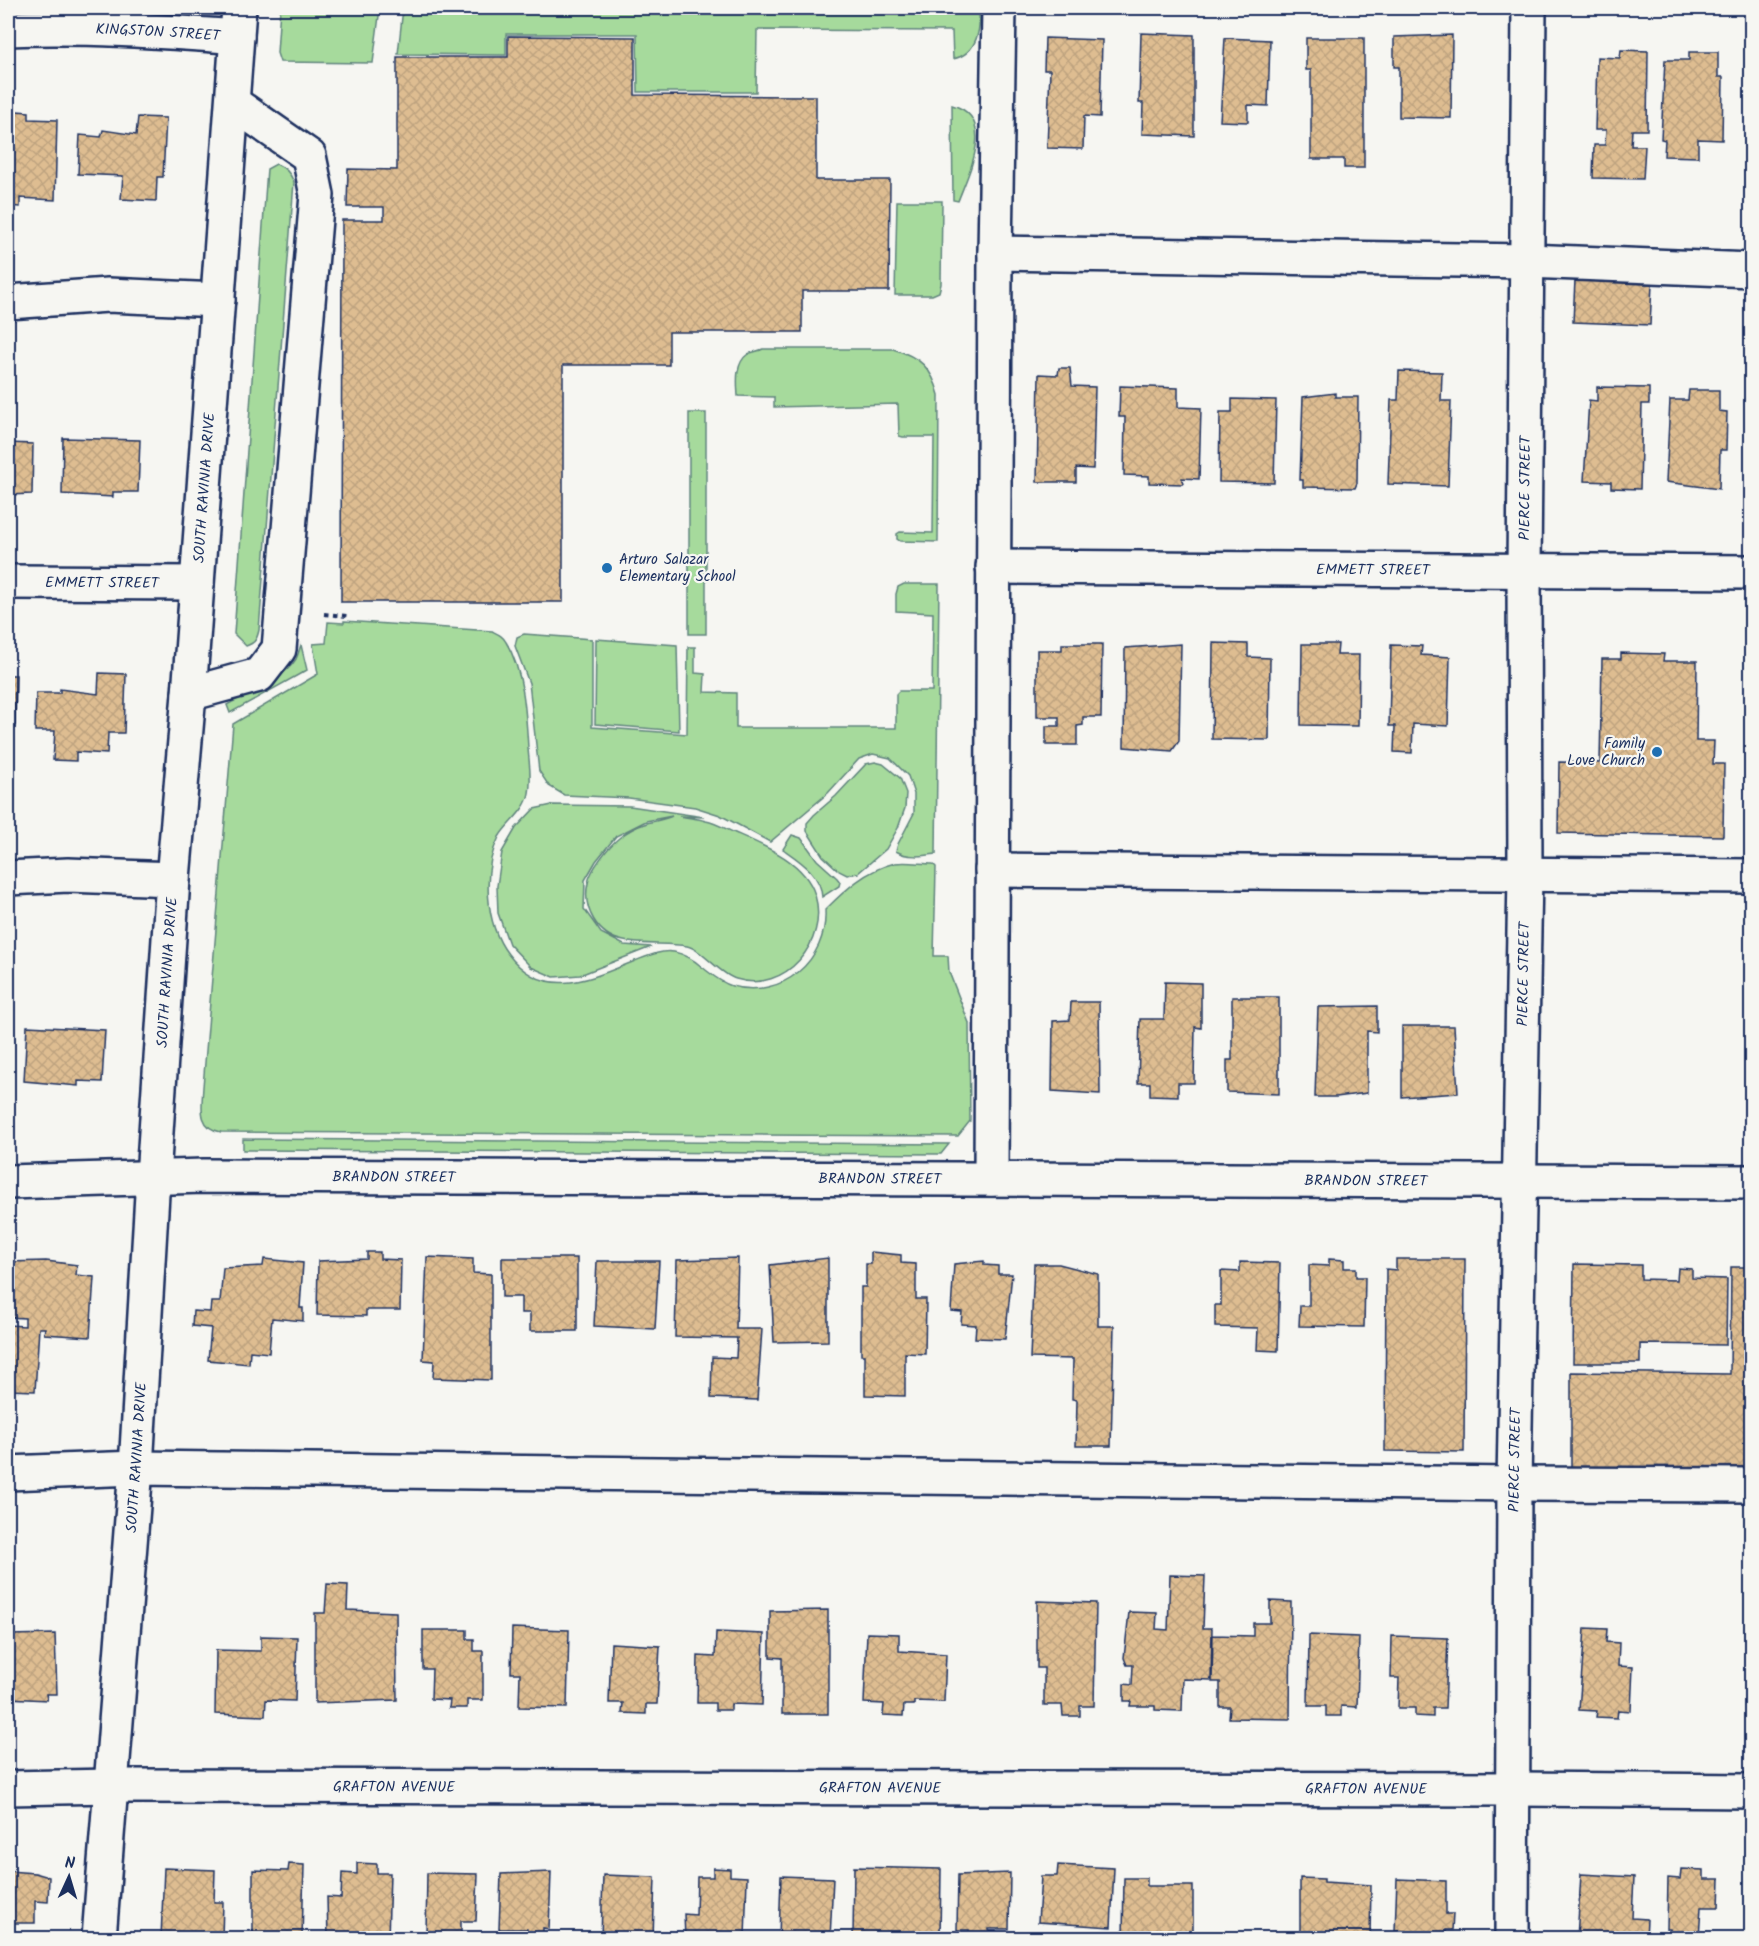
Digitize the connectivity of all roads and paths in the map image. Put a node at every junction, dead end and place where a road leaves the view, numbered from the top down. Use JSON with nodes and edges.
{"nodes":[{"id":1,"x":999,"y":8,"type":"edge"},
{"id":2,"x":1529,"y":8,"type":"edge"},
{"id":3,"x":238,"y":22,"type":"edge"},
{"id":4,"x":8,"y":28,"type":"edge"},
{"id":5,"x":233,"y":103,"type":"junction"},
{"id":6,"x":995,"y":254,"type":"junction"},
{"id":7,"x":1527,"y":261,"type":"junction"},
{"id":8,"x":1752,"y":270,"type":"edge"},
{"id":9,"x":218,"y":300,"type":"junction"},
{"id":10,"x":8,"y":302,"type":"edge"},
{"id":11,"x":993,"y":567,"type":"junction"},
{"id":12,"x":1524,"y":571,"type":"junction"},
{"id":13,"x":1752,"y":572,"type":"edge"},
{"id":14,"x":8,"y":582,"type":"edge"},
{"id":15,"x":197,"y":583,"type":"junction"},
{"id":16,"x":324,"y":614,"type":"dead end"},
{"id":17,"x":347,"y":616,"type":"dead end"},
{"id":18,"x":189,"y":694,"type":"junction"},
{"id":19,"x":992,"y":870,"type":"junction"},
{"id":20,"x":1525,"y":876,"type":"junction"},
{"id":21,"x":1752,"y":876,"type":"edge"},
{"id":22,"x":8,"y":878,"type":"edge"},
{"id":23,"x":173,"y":879,"type":"junction"},
{"id":24,"x":153,"y":1177,"type":"junction"},
{"id":25,"x":991,"y":1179,"type":"junction"},
{"id":26,"x":1520,"y":1181,"type":"junction"},
{"id":27,"x":8,"y":1182,"type":"edge"},
{"id":28,"x":1752,"y":1182,"type":"edge"},
{"id":29,"x":136,"y":1468,"type":"junction"},
{"id":30,"x":8,"y":1473,"type":"edge"},
{"id":31,"x":1514,"y":1484,"type":"junction"},
{"id":32,"x":1752,"y":1485,"type":"edge"},
{"id":33,"x":112,"y":1786,"type":"junction"},
{"id":34,"x":8,"y":1788,"type":"edge"},
{"id":35,"x":1512,"y":1789,"type":"junction"},
{"id":36,"x":1752,"y":1791,"type":"edge"},
{"id":37,"x":99,"y":1938,"type":"edge"},
{"id":38,"x":1512,"y":1938,"type":"edge"}],
"edges":[{"from":1,"to":6,"type":"street"},
{"from":2,"to":7,"type":"street","name":"PIERCE STREET"},
{"from":3,"to":4,"type":"street","name":"KINGSTON STREET"},
{"from":3,"to":5,"type":"street","name":"SOUTH RAVINIA DRIVE"},
{"from":5,"to":9,"type":"street","name":"SOUTH RAVINIA DRIVE"},
{"from":5,"to":18,"type":"street"},
{"from":6,"to":7,"type":"street"},
{"from":6,"to":11,"type":"street"},
{"from":7,"to":8,"type":"street"},
{"from":7,"to":12,"type":"street","name":"PIERCE STREET"},
{"from":9,"to":10,"type":"street"},
{"from":9,"to":15,"type":"street","name":"SOUTH RAVINIA DRIVE"},
{"from":11,"to":12,"type":"street","name":"EMMETT STREET"},
{"from":11,"to":19,"type":"street"},
{"from":12,"to":13,"type":"street","name":"EMMETT STREET"},
{"from":12,"to":20,"type":"street","name":"PIERCE STREET"},
{"from":14,"to":15,"type":"street","name":"EMMETT STREET"},
{"from":15,"to":18,"type":"street","name":"SOUTH RAVINIA DRIVE"},
{"from":16,"to":17,"type":"path"},
{"from":18,"to":23,"type":"street","name":"SOUTH RAVINIA DRIVE"},
{"from":19,"to":20,"type":"street"},
{"from":19,"to":25,"type":"street"},
{"from":20,"to":21,"type":"street"},
{"from":20,"to":26,"type":"street","name":"PIERCE STREET"},
{"from":22,"to":23,"type":"street"},
{"from":23,"to":24,"type":"street","name":"SOUTH RAVINIA DRIVE"},
{"from":24,"to":25,"type":"street","name":"BRANDON STREET"},
{"from":24,"to":27,"type":"street","name":"BRANDON STREET"},
{"from":24,"to":29,"type":"street","name":"SOUTH RAVINIA DRIVE"},
{"from":25,"to":26,"type":"street","name":"BRANDON STREET"},
{"from":26,"to":28,"type":"street","name":"BRANDON STREET"},
{"from":26,"to":31,"type":"street","name":"PIERCE STREET"},
{"from":29,"to":30,"type":"street"},
{"from":29,"to":31,"type":"street"},
{"from":29,"to":33,"type":"street","name":"SOUTH RAVINIA DRIVE"},
{"from":31,"to":32,"type":"street"},
{"from":31,"to":35,"type":"street","name":"PIERCE STREET"},
{"from":33,"to":34,"type":"street","name":"GRAFTON AVENUE"},
{"from":33,"to":35,"type":"street","name":"GRAFTON AVENUE"},
{"from":33,"to":37,"type":"street","name":"SOUTH RAVINIA DRIVE"},
{"from":35,"to":36,"type":"street","name":"GRAFTON AVENUE"},
{"from":35,"to":38,"type":"street","name":"PIERCE STREET"}]}
